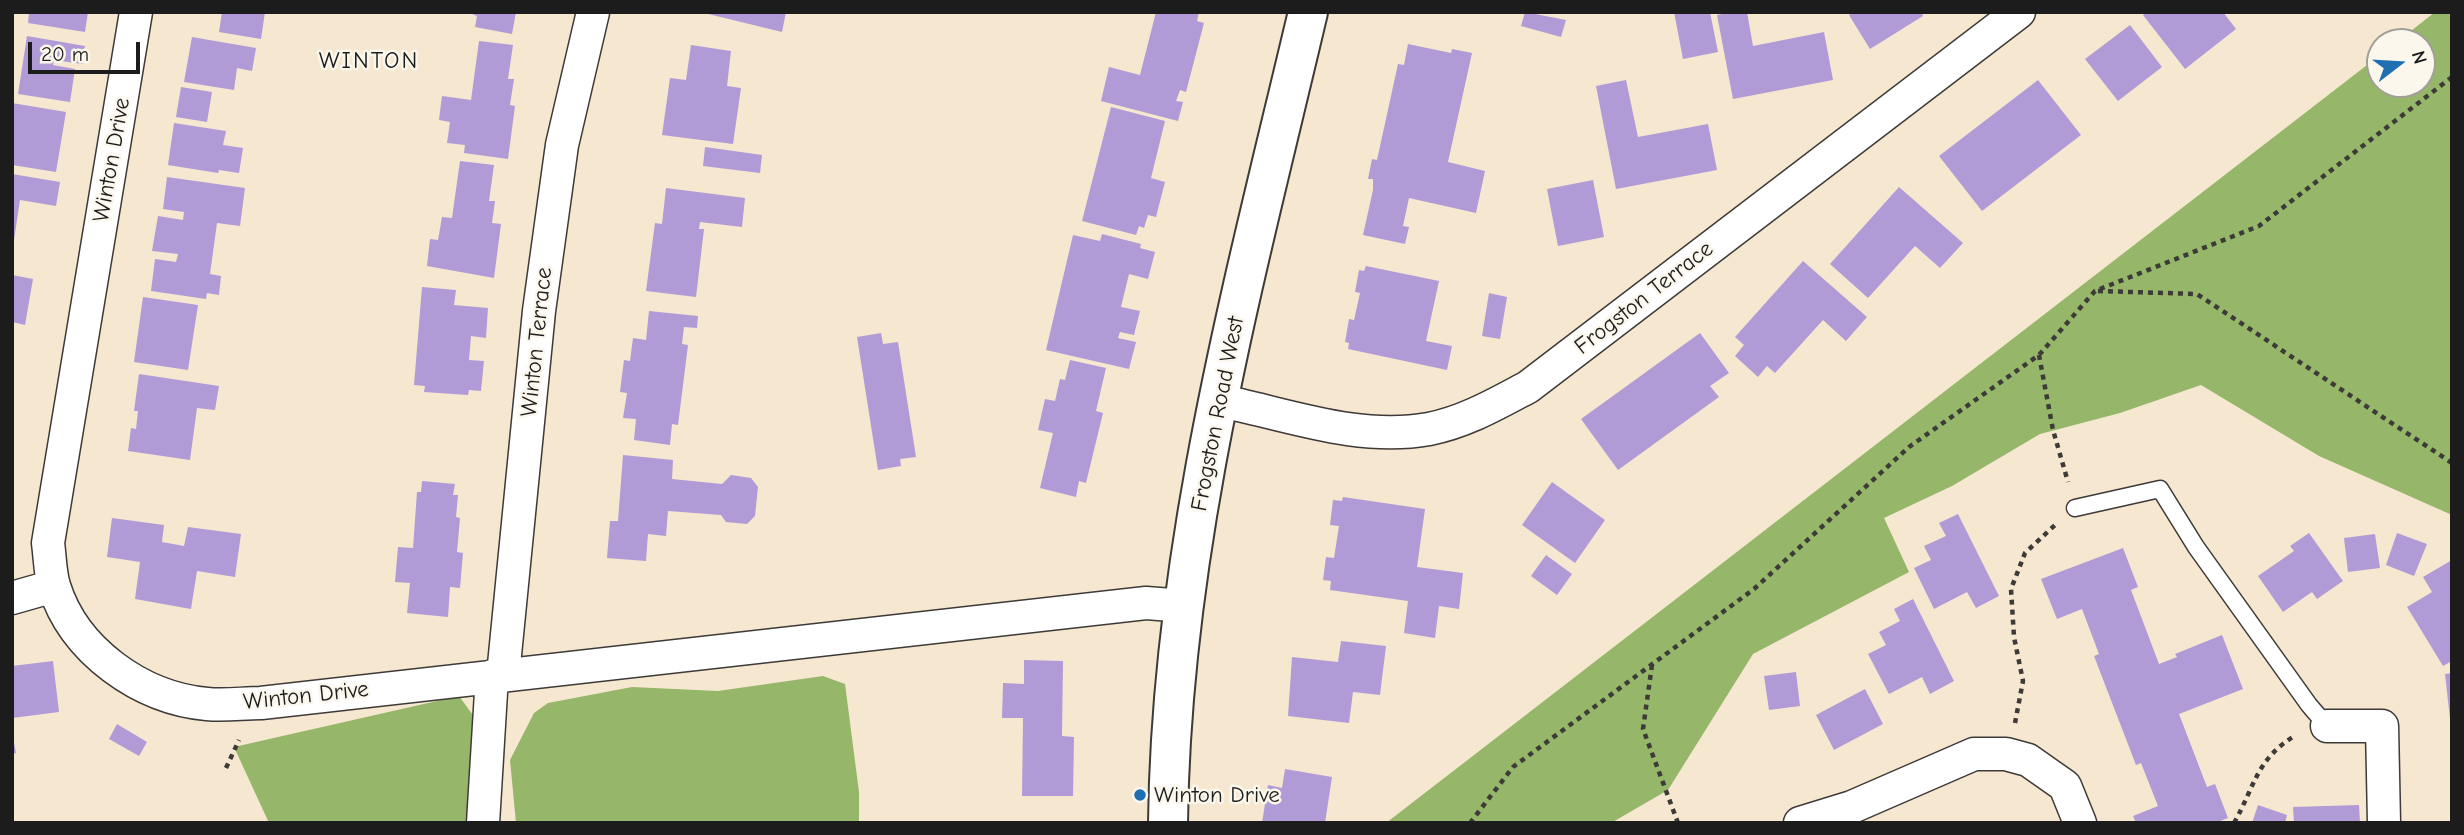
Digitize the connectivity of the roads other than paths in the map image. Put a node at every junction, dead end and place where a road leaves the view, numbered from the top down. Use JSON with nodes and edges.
{"nodes":[{"id":1,"x":136,"y":12,"type":"edge"},
{"id":2,"x":593,"y":12,"type":"edge"},
{"id":3,"x":1308,"y":12,"type":"edge"},
{"id":4,"x":2001,"y":17,"type":"edge"},
{"id":5,"x":1217,"y":400,"type":"junction"},
{"id":6,"x":2075,"y":508,"type":"road end"},
{"id":7,"x":54,"y":586,"type":"junction"},
{"id":8,"x":12,"y":598,"type":"edge"},
{"id":9,"x":1185,"y":606,"type":"junction"},
{"id":10,"x":498,"y":676,"type":"junction"},
{"id":11,"x":2328,"y":726,"type":"joint"},
{"id":12,"x":483,"y":823,"type":"edge"},
{"id":13,"x":1168,"y":823,"type":"edge"},
{"id":14,"x":1800,"y":823,"type":"edge"},
{"id":15,"x":2080,"y":823,"type":"edge"},
{"id":16,"x":2384,"y":823,"type":"edge"}],
"edges":[{"from":1,"to":7,"type":"street","name":"Winton Drive"},
{"from":2,"to":10,"type":"street","name":"Winton Terrace"},
{"from":3,"to":5,"type":"main road","name":"Frogston Road West"},
{"from":4,"to":5,"type":"street","name":"Frogston Terrace"},
{"from":5,"to":9,"type":"main road","name":"Frogston Road West"},
{"from":6,"to":11,"type":"lane"},
{"from":7,"to":8,"type":"street"},
{"from":7,"to":10,"type":"street","name":"Winton Drive"},
{"from":9,"to":10,"type":"street","name":"Winton Drive"},
{"from":9,"to":13,"type":"main road","name":"Frogston Road West"},
{"from":10,"to":12,"type":"street","name":"Winton Terrace"},
{"from":11,"to":16,"type":"street"},
{"from":14,"to":15,"type":"street"}]}
